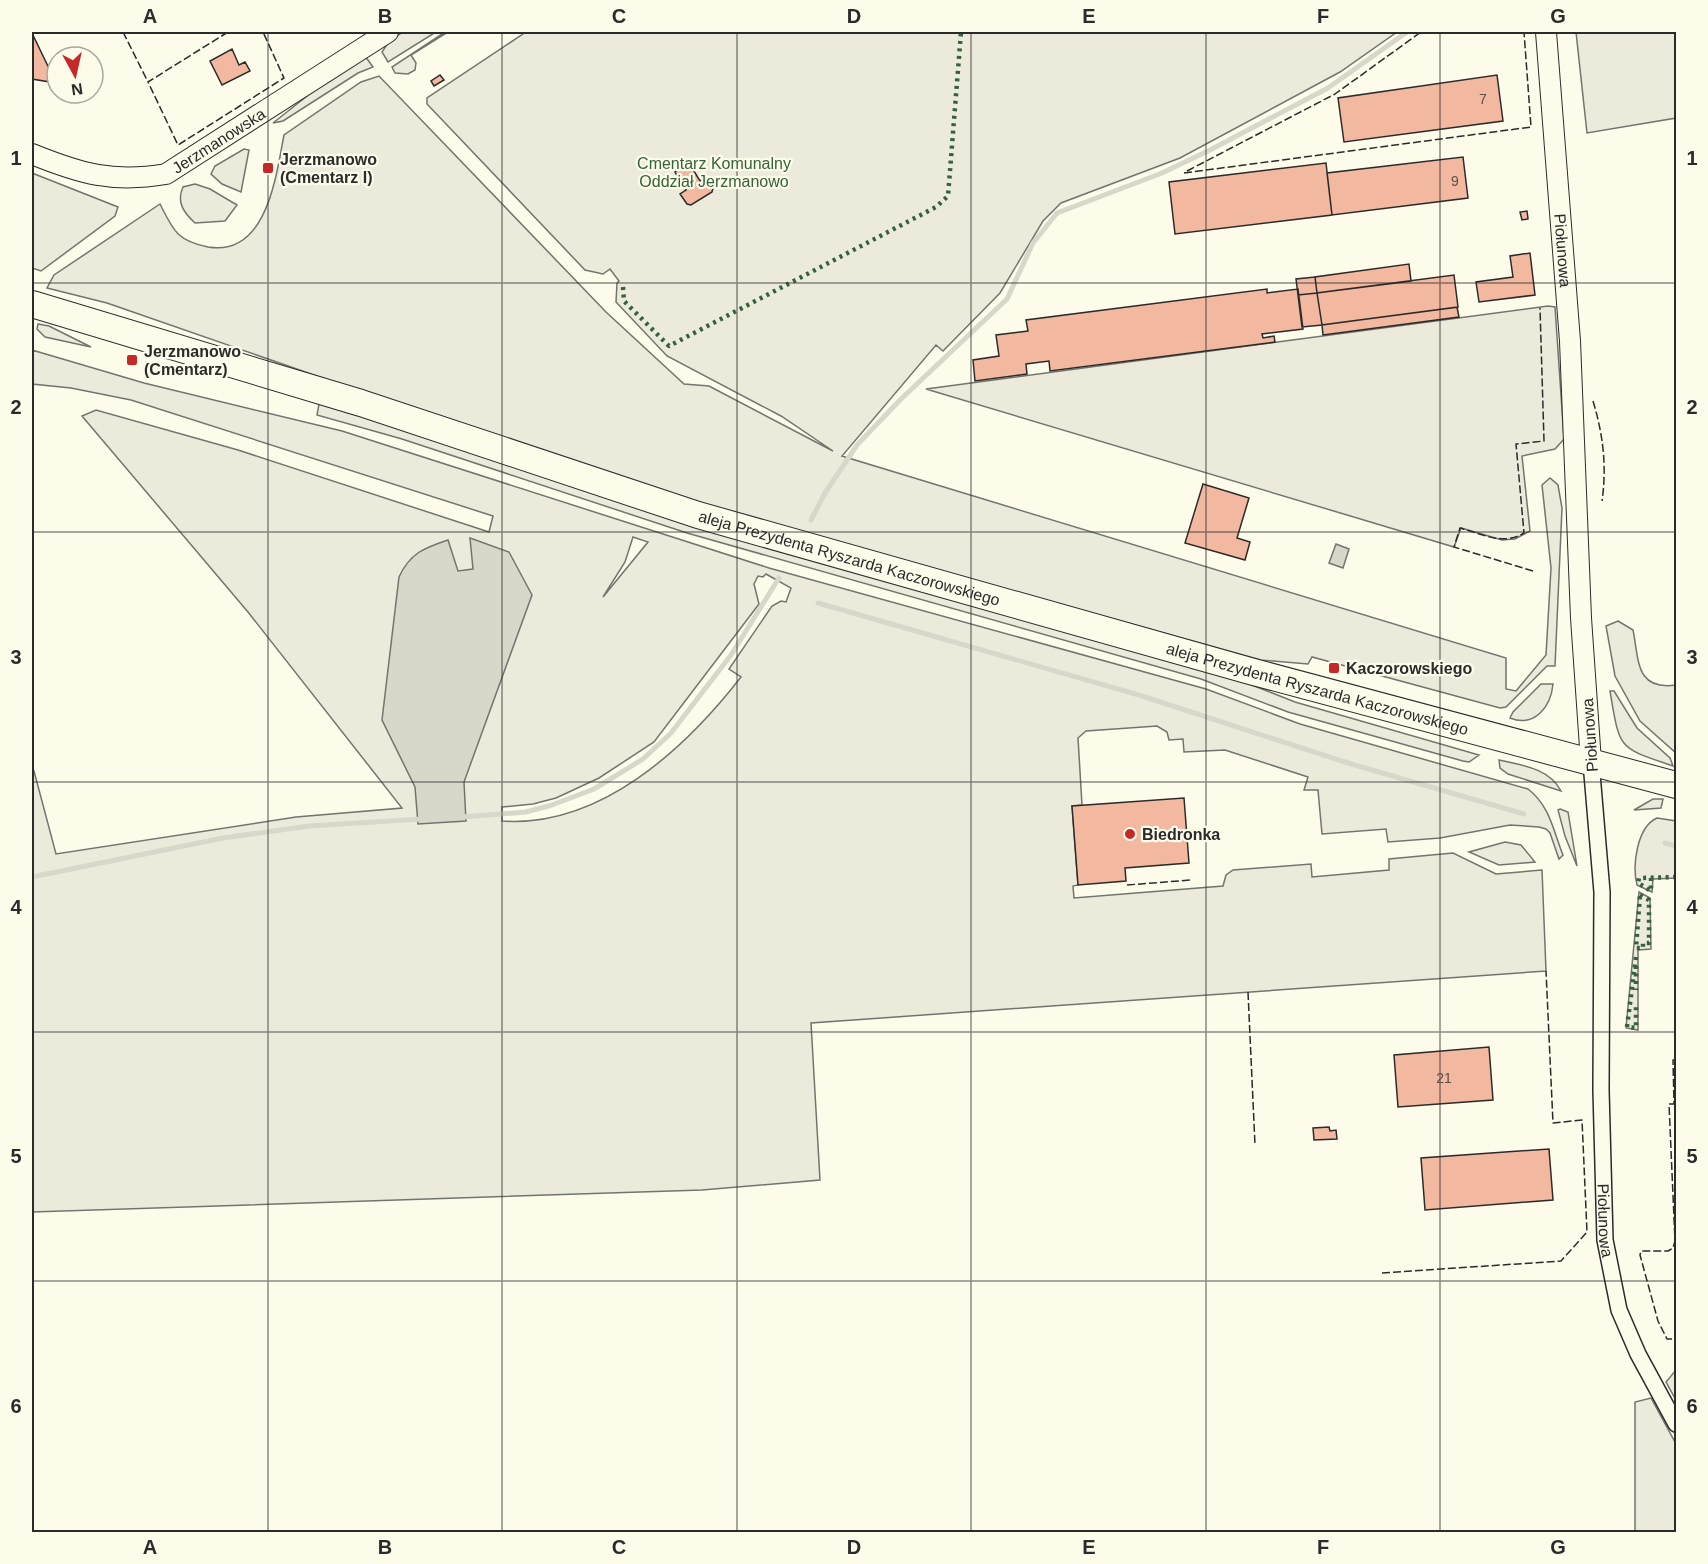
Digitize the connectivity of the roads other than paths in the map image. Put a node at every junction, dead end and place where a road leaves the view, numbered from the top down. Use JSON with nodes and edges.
{"nodes":[{"id":1,"x":388,"y":32,"type":"edge"},
{"id":2,"x":1546,"y":32,"type":"edge"},
{"id":3,"x":32,"y":154,"type":"edge"},
{"id":4,"x":32,"y":304,"type":"edge"},
{"id":5,"x":1591,"y":762,"type":"junction"},
{"id":6,"x":1677,"y":785,"type":"edge"},
{"id":7,"x":1677,"y":1424,"type":"edge"}],
"edges":[{"from":1,"to":3,"type":"street","name":"Jerzmanowska"},
{"from":2,"to":5,"type":"street","name":"Piołunowa"},
{"from":4,"to":5,"type":"main road","name":"aleja Prezydenta Ryszarda Kaczorowskiego"},
{"from":5,"to":6,"type":"main road","name":"aleja Prezydenta Ryszarda Kaczorowskiego"},
{"from":5,"to":7,"type":"street","name":"Piołunowa"}]}
